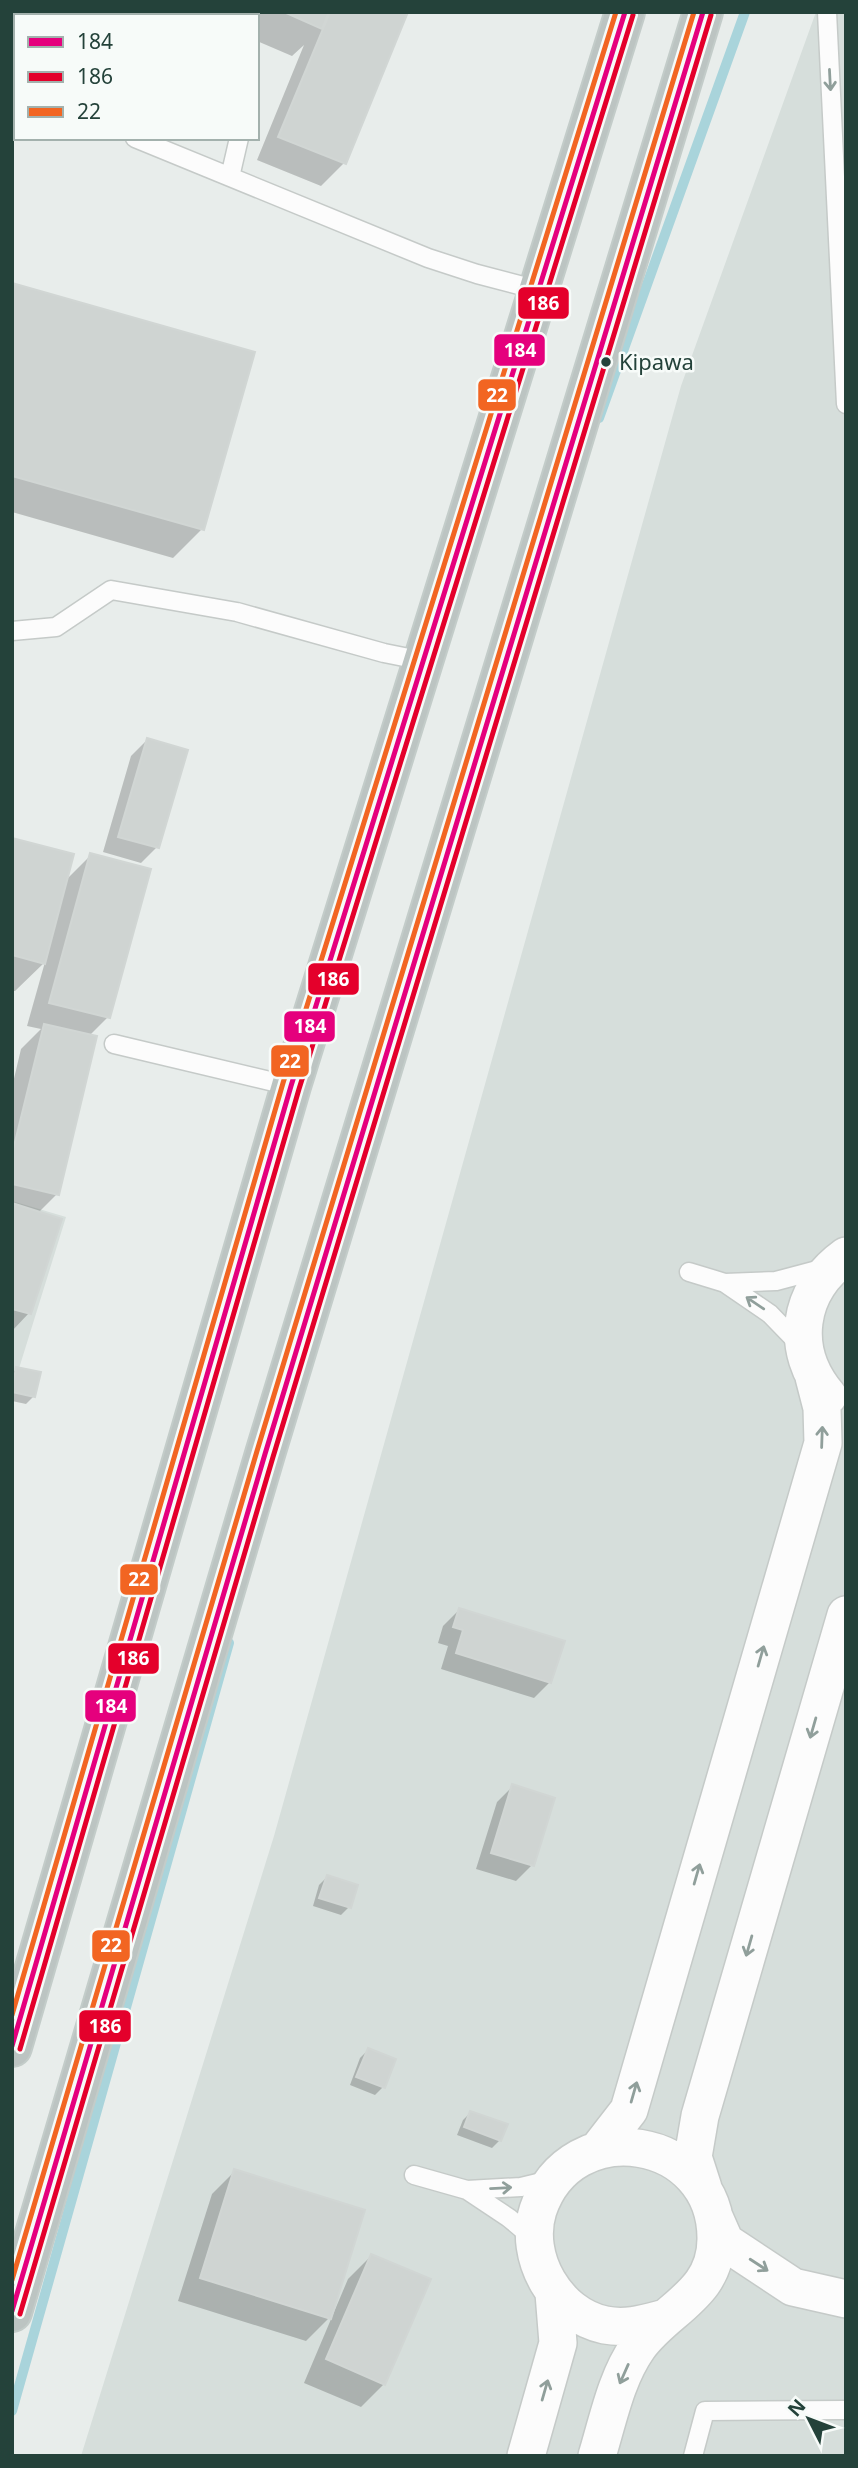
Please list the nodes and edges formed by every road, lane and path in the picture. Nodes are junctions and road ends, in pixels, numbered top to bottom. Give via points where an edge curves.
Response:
1 (625, 12) edge
2 (703, 12) edge
3 (827, 12) edge
4 (140, 140) edge
5 (239, 140) edge
6 (230, 177) junction
7 (538, 290) junction
8 (846, 404) edge
9 (12, 631) edge
10 (424, 662) junction
11 (114, 1044) dead end
12 (291, 1086) junction
13 (838, 1261) edge
14 (690, 1272) dead end
15 (725, 1283) junction
16 (809, 1363) junction
17 (846, 1409) edge
18 (846, 1615) edge
19 (12, 2048) edge
20 (598, 2150) junction
21 (414, 2175) dead end
22 (557, 2178) junction
23 (467, 2190) junction
24 (708, 2203) junction
25 (534, 2239) junction
26 (554, 2293) junction
27 (846, 2299) edge
28 (12, 2312) edge
29 (662, 2319) junction
30 (846, 2410) edge
31 (526, 2456) edge
32 (597, 2456) edge
33 (693, 2456) edge

1 - 7 highway
2 - 28 highway via 265,1454
3 -> 8 lane
4 - 6 lane
5 - 6 lane
6 - 7 lane via 428,258
7 - 10 highway
9 - 10 lane via 56,627 111,590 237,612
10 - 12 highway
11 - 12 lane
12 - 19 highway
13 - 15 lane via 776,1281
13 - 16 street via 816,1284 807,1305 803,1327
14 - 15 lane
16 -> 15 lane via 770,1314
16 - 17 street via 827,1395
20 -> 16 street via 629,2110 823,1443 822,1408
18 -> 24 street via 700,2116 693,2157
20 - 22 street via 572,2163
20 - 24 street via 628,2145 657,2151 683,2166
21 - 23 lane
23 -> 22 lane via 521,2187
22 - 25 street via 538,2210
23 - 25 lane
24 -> 27 street via 725,2242 793,2287
24 - 29 street via 716,2241 711,2265 683,2306
25 - 26 street via 540,2268
26 - 29 street via 577,2313 604,2324 633,2327
31 -> 26 street via 558,2343
29 -> 32 street via 622,2374
30 - 33 lane via 705,2411

